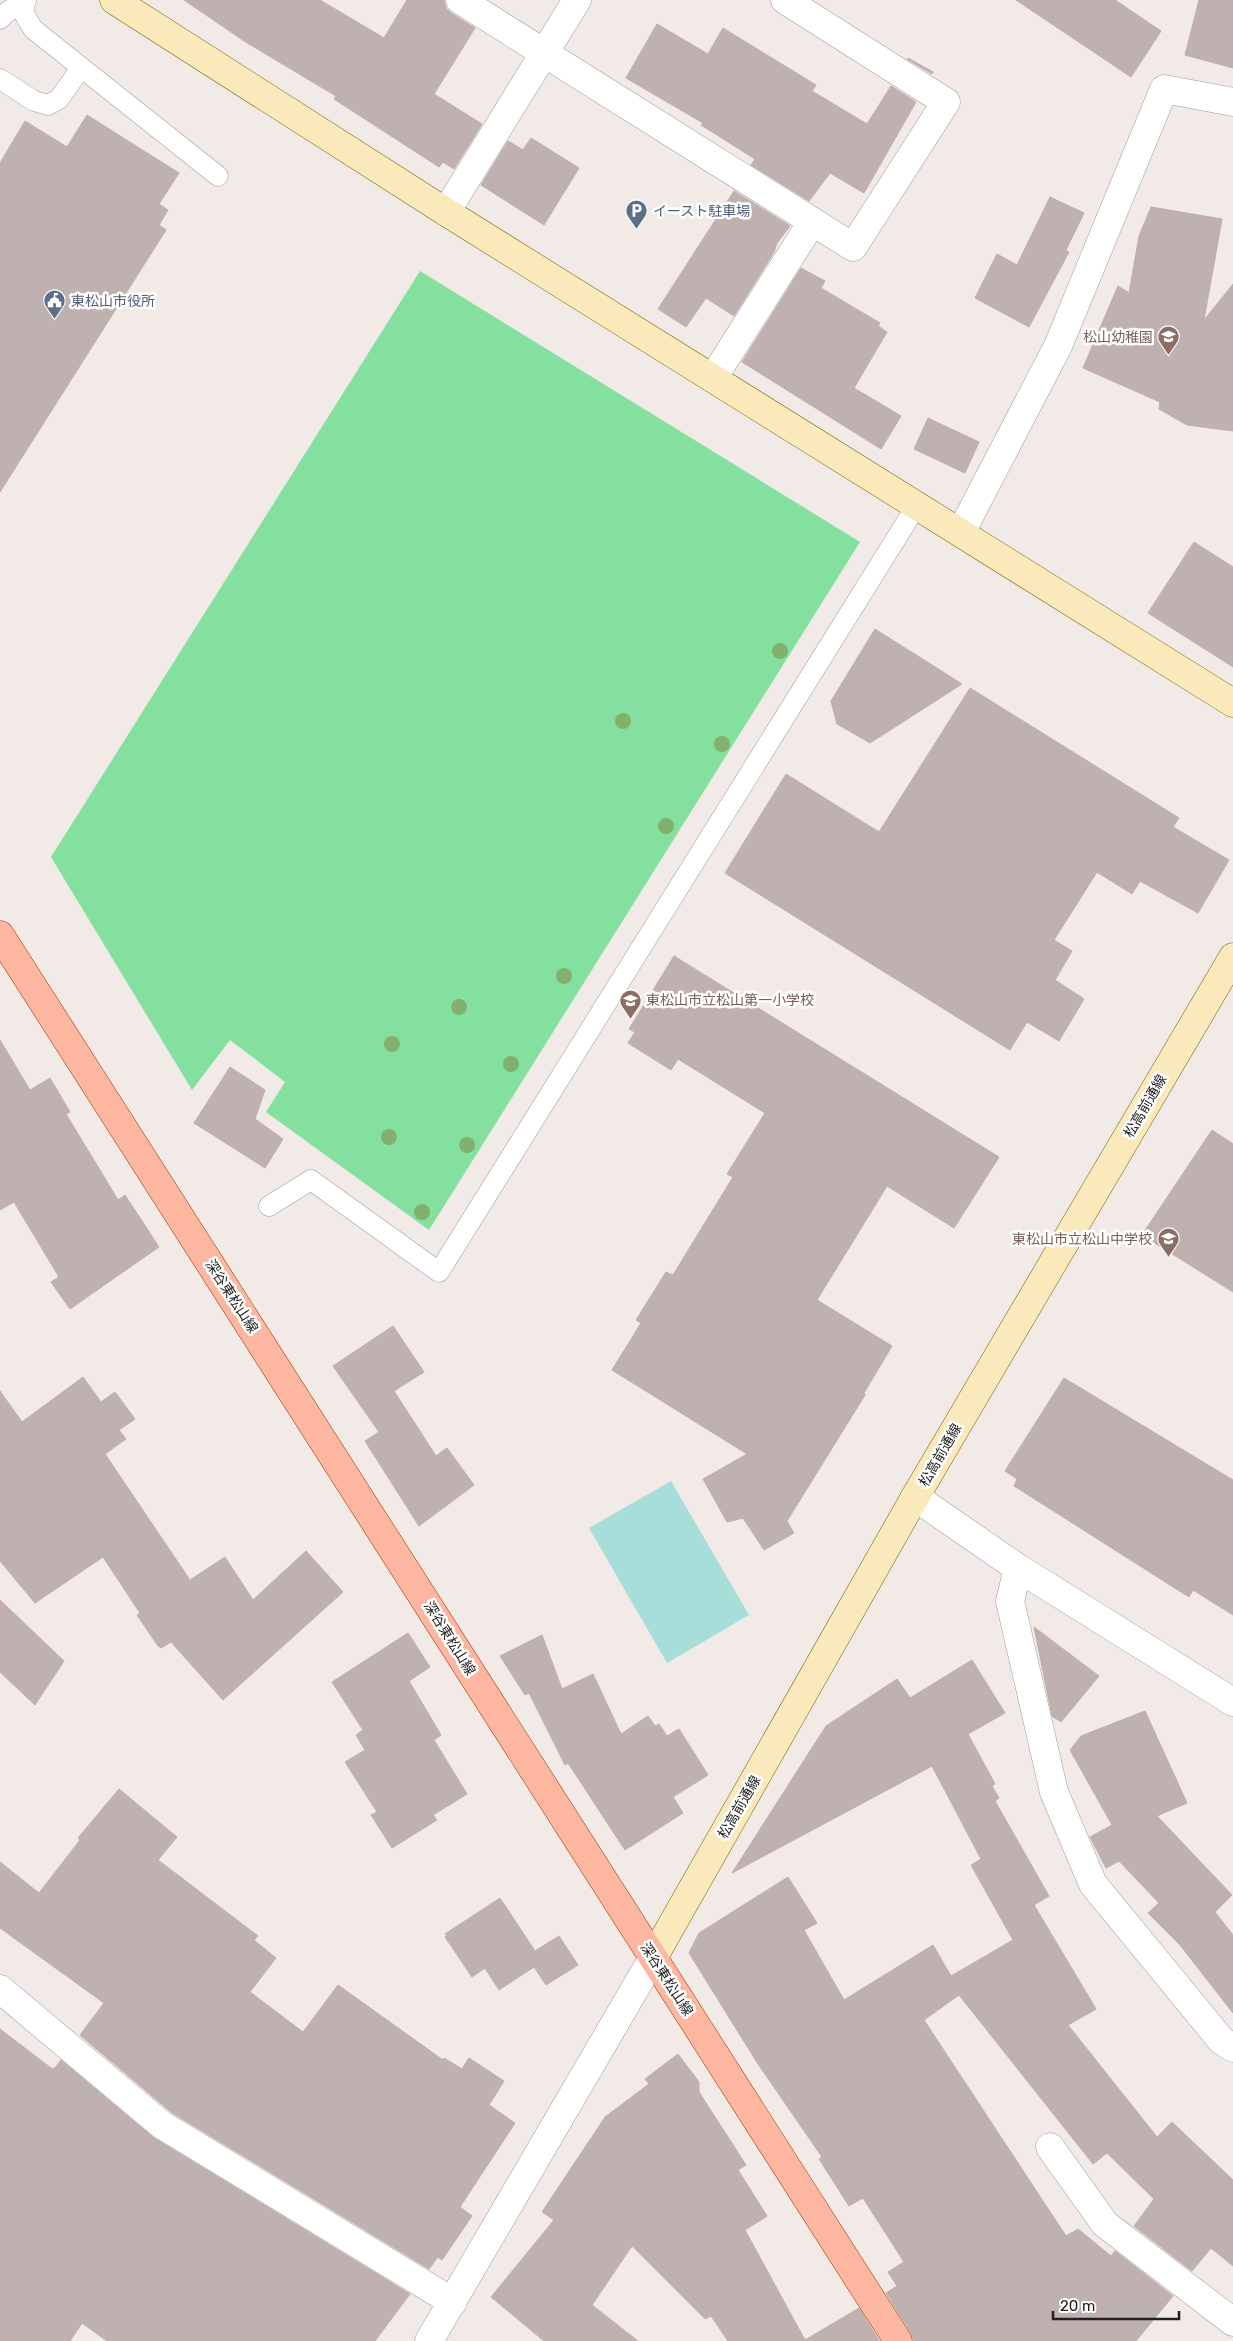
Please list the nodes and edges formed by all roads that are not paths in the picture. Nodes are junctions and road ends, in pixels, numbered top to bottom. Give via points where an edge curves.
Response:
1 (114, 0) edge
2 (460, 0) edge
3 (577, 0) edge
4 (785, 0) edge
5 (26, 1) edge
6 (817, 9) edge
7 (0, 19) edge
8 (546, 53) junction
9 (81, 68) junction
10 (0, 79) edge
11 (1233, 102) edge
12 (218, 176) dead end
13 (446, 212) junction
14 (812, 222) junction
15 (713, 378) junction
16 (917, 505) junction
17 (961, 532) junction
18 (1233, 703) edge
19 (0, 935) edge
20 (1233, 957) edge
21 (269, 1206) dead end
22 (915, 1498) junction
23 (1018, 1568) junction
24 (1233, 1702) edge
25 (653, 1958) junction
26 (0, 1988) edge
27 (1233, 2048) edge
28 (1050, 2147) dead end
29 (453, 2302) junction
30 (1233, 2323) edge
31 (429, 2341) edge
32 (898, 2341) edge
33 (1219, 2341) edge

1 - 13 street
2 - 8 street
3 - 8 street
4 - 6 street
5 - 7 lane
5 - 9 lane via 23,12 32,29
6 - 14 street via 946,102 853,247
8 - 13 street
8 - 14 street
9 - 10 lane via 59,99 48,105 34,101
9 - 12 lane
11 - 17 street via 1164,90 1058,346
13 - 15 street
14 - 15 street
15 - 16 street
16 - 17 street
16 - 21 lane via 439,1272 311,1180
17 - 18 street
19 - 25 main road, 深谷東松山線
20 - 22 street, 松高前通線
22 - 23 street
22 - 25 street, 松高前通線
23 - 24 street
23 - 27 street via 1010,1601 1052,1783 1093,1884 1221,2040
25 - 29 street
25 - 32 main road, 深谷東松山線
26 - 29 street via 162,2125
28 - 30 street via 1105,2224
29 - 31 street
30 - 33 street

